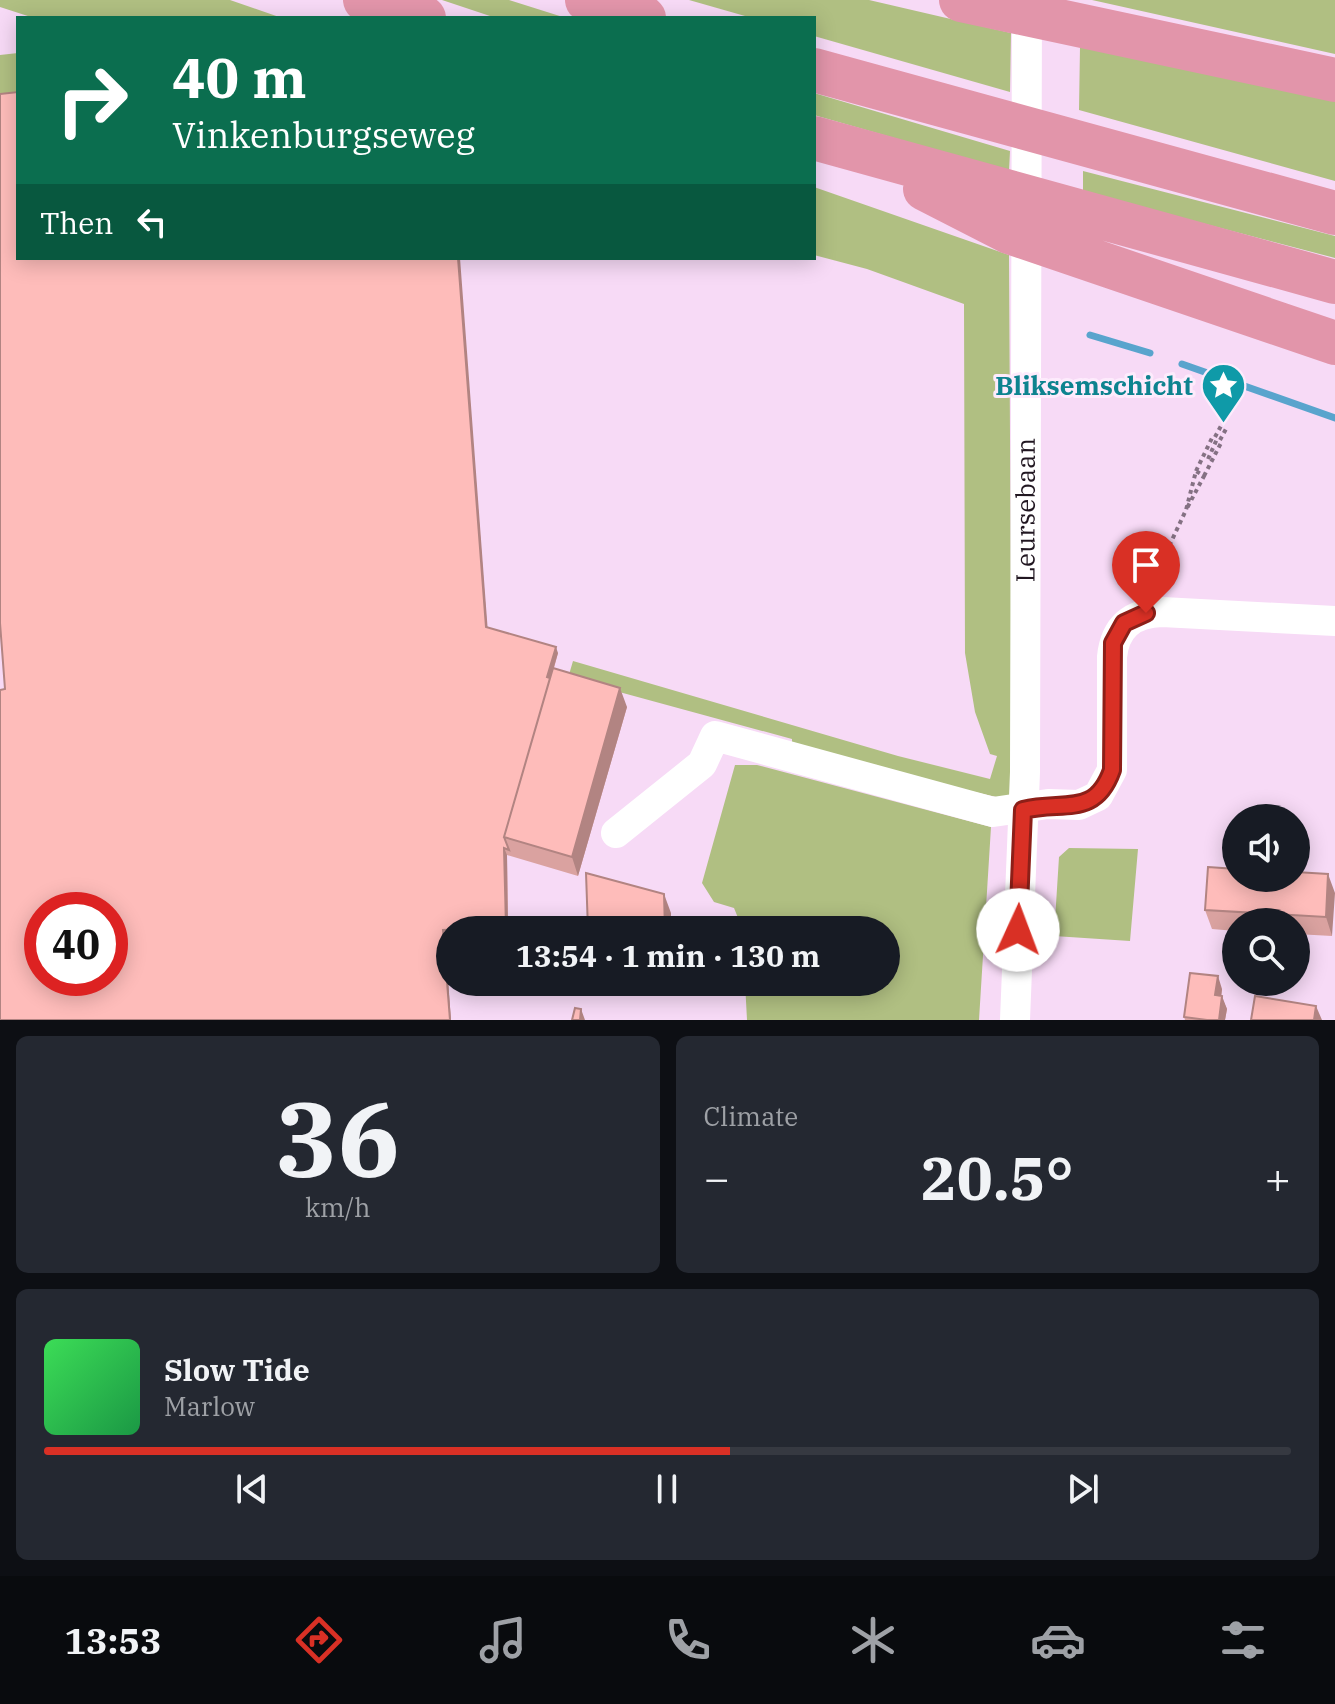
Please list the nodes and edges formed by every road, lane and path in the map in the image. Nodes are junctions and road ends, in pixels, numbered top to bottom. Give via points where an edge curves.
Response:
1 (365, 0) edge
2 (587, 0) edge
3 (961, 0) edge
4 (1019, 5) edge
5 (417, 16) edge
6 (638, 16) edge
7 (816, 71) edge
8 (1335, 80) edge
9 (828, 142) edge
10 (1009, 213) junction
11 (1335, 213) edge
12 (1335, 282) edge
13 (1335, 343) edge
14 (1224, 425) dead end
15 (1217, 439) junction
16 (1196, 471) junction
17 (1204, 476) junction
18 (1186, 510) junction
19 (1136, 616) junction
20 (1335, 621) edge
21 (1023, 810) junction
22 (616, 833) dead end
23 (1015, 1020) edge

1 - 5 highway
2 - 6 highway
3 - 4 highway
4 - 8 highway via 1084,26
4 - 21 street, Leursebaan
7 - 11 highway
9 - 10 highway
10 - 12 highway via 1083,214
10 - 13 highway via 1085,260
14 - 15 path via 1208,459
15 - 16 path
15 - 17 path
16 - 17 path
16 - 18 path
17 - 18 path
18 - 19 path
19 - 20 street via 1162,612
19 - 21 street via 1124,623 1113,643 1112,770 1106,788 1091,802
21 - 22 street via 993,812 715,736 702,764
21 - 23 street, Leursebaan

